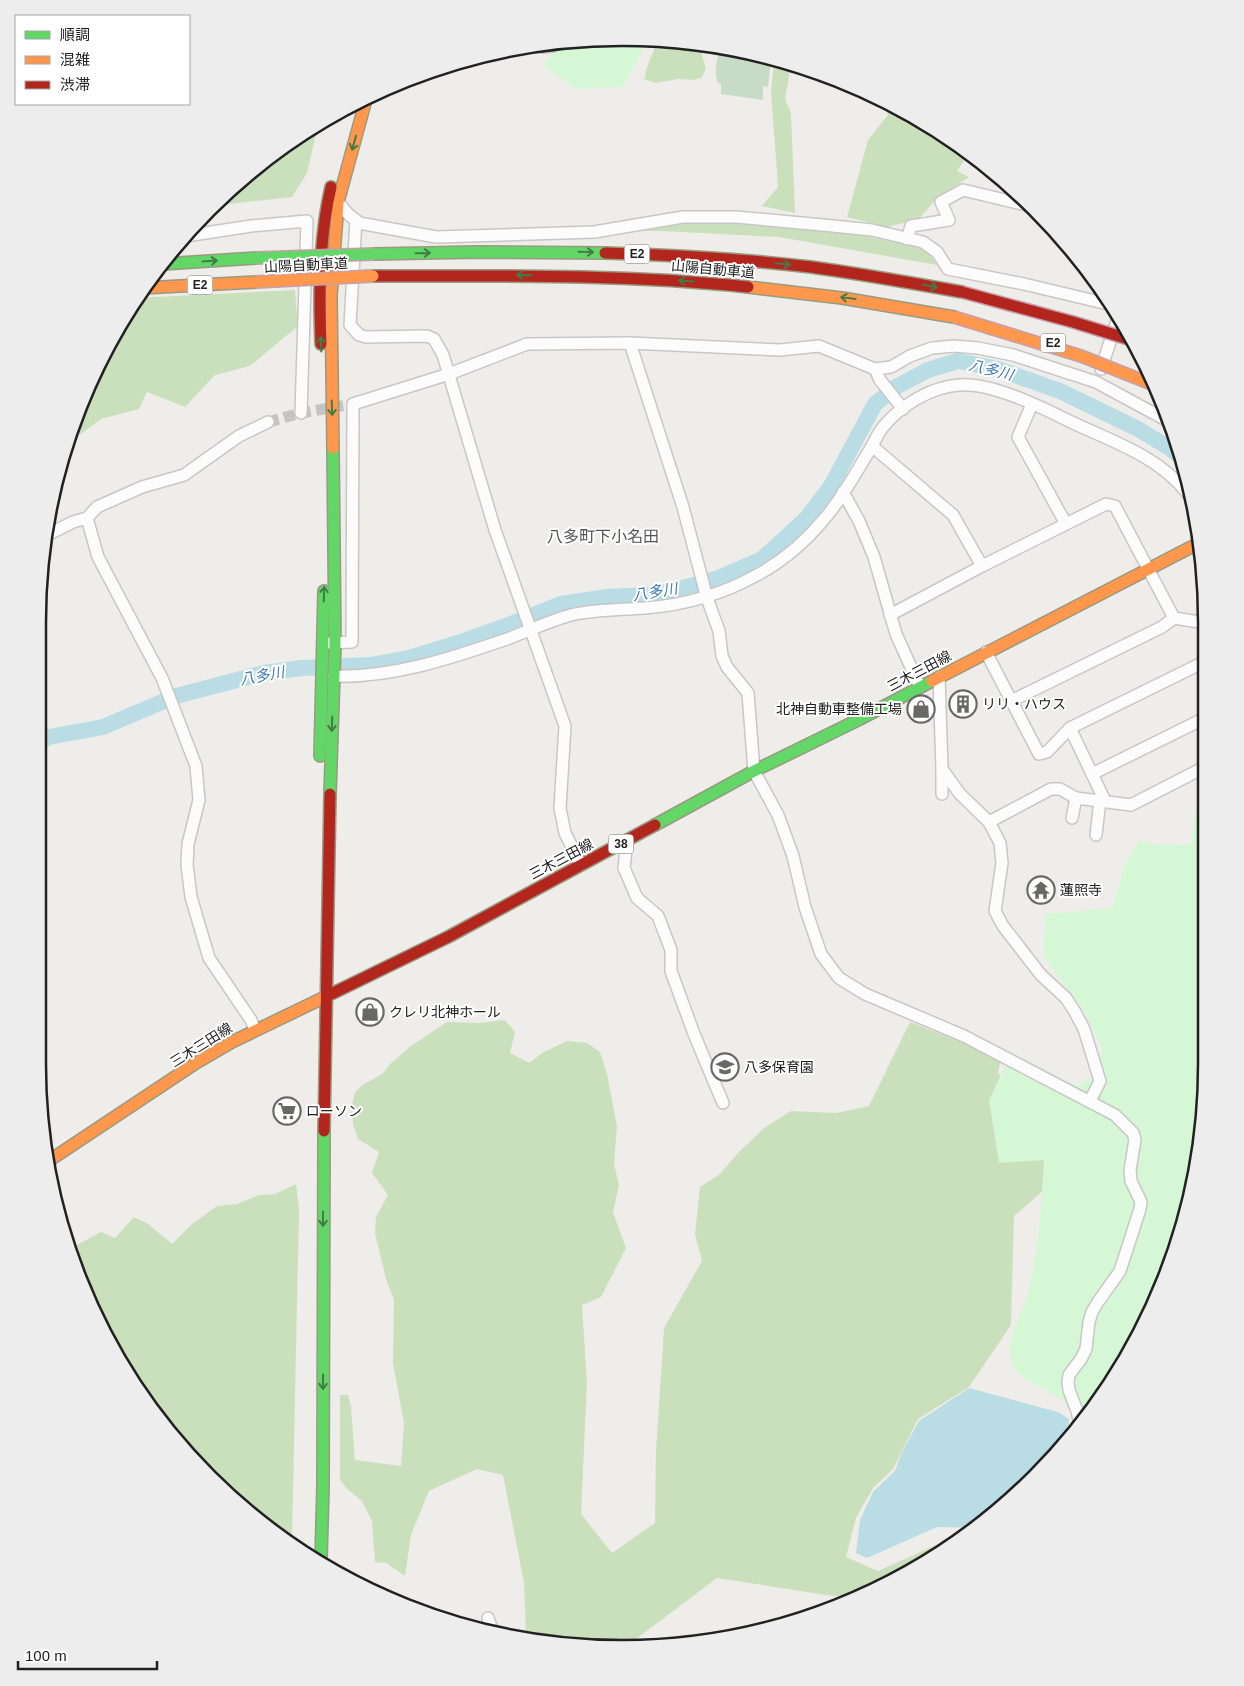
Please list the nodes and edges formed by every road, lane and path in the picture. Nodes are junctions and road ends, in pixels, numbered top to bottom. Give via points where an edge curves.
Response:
1 (364, 108) edge
2 (351, 114) edge
3 (338, 202) junction
4 (1016, 203) edge
5 (356, 220) junction
6 (196, 234) edge
7 (907, 239) junction
8 (172, 263) edge
9 (154, 287) edge
10 (962, 292) junction
11 (1101, 302) edge
12 (954, 317) junction
13 (1116, 325) edge
14 (1117, 328) edge
15 (1123, 337) edge
16 (630, 343) junction
17 (875, 369) junction
18 (1141, 373) edge
19 (448, 374) junction
20 (1144, 381) edge
21 (1096, 382) junction
22 (1032, 404) junction
23 (903, 409) junction
24 (301, 414) dead end
25 (1159, 416) edge
26 (268, 422) tunnel mouth
27 (872, 446) junction
28 (1181, 486) edge
29 (843, 492) junction
30 (87, 518) junction
31 (1066, 524) junction
32 (53, 532) edge
33 (1193, 546) edge
34 (982, 566) junction
35 (1149, 569) junction
36 (707, 598) junction
37 (890, 615) junction
38 (1174, 618) junction
39 (1198, 622) edge
40 (531, 630) junction
41 (322, 643) junction
42 (335, 644) junction
43 (986, 652) junction
44 (1198, 665) edge
45 (334, 676) junction
46 (939, 677) junction
47 (920, 687) junction
48 (1011, 701) junction
49 (1198, 721) edge
50 (1070, 728) junction
51 (942, 769) junction
52 (754, 771) junction
53 (1198, 771) edge
54 (1092, 774) junction
55 (942, 794) dead end
56 (1076, 798) junction
57 (1103, 801) junction
58 (1072, 818) dead end
59 (989, 822) junction
60 (1096, 835) dead end
61 (627, 840) junction
62 (581, 865) junction
63 (323, 997) junction
64 (255, 1030) junction
65 (1090, 1100) junction
66 (723, 1103) dead end
67 (53, 1154) edge
68 (1079, 1414) edge
69 (312, 1549) edge
70 (321, 1555) edge
71 (488, 1618) dead end
72 (490, 1624) edge

1 -> 3 main road
41 -> 2 main road via 325,563 319,296 327,199
3 - 5 street
3 -> 42 main road via 331,296
4 - 7 street via 963,190 941,202 949,220 911,226
5 - 7 street via 436,237 594,232 683,217 736,217 872,230
5 - 19 street via 350,325 359,335 366,337 427,336 434,339
6 - 24 street via 307,221
7 - 11 street via 923,242 937,252 948,270
8 -> 10 main road, 山陽自動車道 / E2, bridge via 374,254 654,254 790,265
12 -> 9 main road, 山陽自動車道 / E2, bridge via 786,290 653,279 523,275 373,276
10 - 14 main road, E2, bridge via 1057,311
10 - 15 main road, 山陽自動車道 / E2, bridge
12 - 18 main road, 山陽自動車道 / E2, bridge via 1066,347
12 - 20 main road, bridge via 1073,354
13 - 21 street
16 - 17 street via 780,350 819,346
16 - 19 street via 528,344
16 - 36 street via 683,507
17 - 21 street via 891,367 932,348 954,346 1013,355
17 - 23 street
19 - 40 street via 495,530
19 - 42 street via 353,404 352,642
21 - 25 street
22 - 23 street via 1002,392 960,385 936,390 915,399
22 - 28 street via 1147,458 1169,472
22 - 31 street via 1018,438
23 - 27 street via 883,427
26 - 30 street via 239,436 184,475 142,487 97,507
27 - 29 street
27 - 34 street via 953,515
29 - 36 street via 807,538 780,560 760,574
29 - 37 street via 874,557
30 - 32 street
30 - 64 street via 98,557 162,678 196,766 199,800 188,844 187,865 193,905 209,958
31 - 34 street
31 - 35 street via 1106,504 1115,506
33 - 35 main road, 三木三田線 / 38
34 - 37 street
35 - 38 street
35 - 43 main road, 三木三田線 / 38
36 - 40 street via 646,608 594,610
36 - 52 street via 719,631 722,656 748,693
37 - 47 street
38 - 39 street
38 - 48 street via 1162,627
40 - 45 street via 426,665 367,676
40 - 62 street via 565,726 560,808 565,832
41 - 42 street
41 - 63 main road
42 - 45 main road
43 - 46 main road, 三木三田線 / 38
43 - 48 street
44 - 50 street
45 -> 63 main road
46 - 47 main road, 三木三田線 / 38
46 - 51 street
47 - 52 main road, 三木三田線 / 38
48 - 50 street via 1039,754 1047,752
49 - 54 street
50 - 54 street
51 - 55 street
51 - 59 street via 960,794
52 - 61 main road, 三木三田線 / 38
52 - 65 street via 778,815 793,856 820,954 839,978 864,994 964,1036
53 - 57 street via 1131,805
54 - 57 street
56 - 57 street
56 - 58 street
56 - 59 street via 1060,789 1051,789
57 - 60 street
59 - 65 street via 1000,843 1002,863 995,911 1002,926 1041,975 1066,998 1084,1029 1100,1081
61 - 62 main road, 三木三田線 / 38
61 - 66 street via 624,868 637,898 658,916 671,950 671,971
62 - 63 main road, 三木三田線 / 38 via 448,937
63 - 64 main road, 三木三田線 / 38
63 - 69 main road via 313,1216
63 -> 70 main road
64 - 67 main road, 三木三田線 / 38 via 196,1063
65 - 68 street via 1115,1115 1133,1133 1131,1181 1141,1202 1120,1271 1095,1307 1089,1322 1086,1349 1069,1375 1069,1390
71 - 72 street

